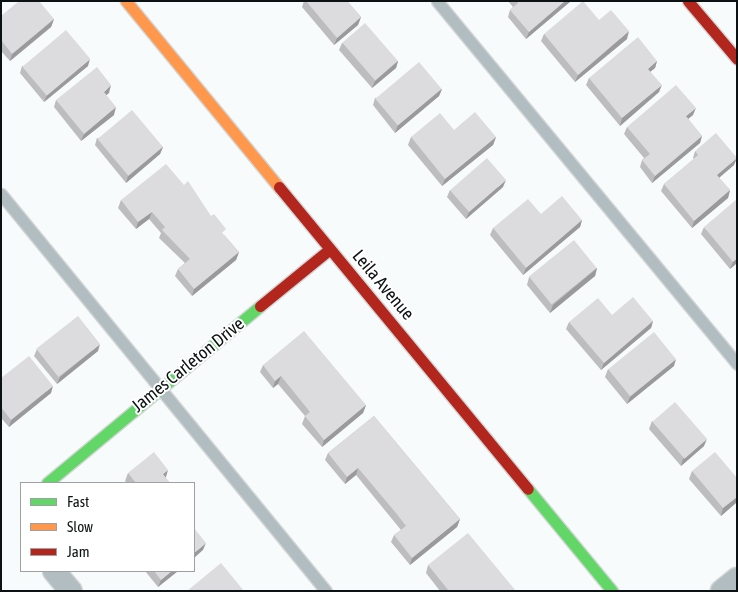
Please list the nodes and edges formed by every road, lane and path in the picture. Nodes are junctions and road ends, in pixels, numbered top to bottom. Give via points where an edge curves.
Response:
1 (126, 1) edge
2 (437, 1) edge
3 (688, 1) edge
4 (737, 59) edge
5 (1, 194) edge
6 (330, 249) junction
7 (737, 364) edge
8 (161, 388) junction
9 (48, 482) edge
10 (55, 572) edge
11 (737, 579) edge
12 (71, 591) edge
13 (326, 591) edge
14 (612, 591) edge
15 (722, 591) edge

1 - 6 street, Leila Avenue
2 - 7 lane
3 - 4 street
5 - 8 lane
6 - 8 street, James Carleton Drive
6 - 14 street, Leila Avenue
8 - 9 street, James Carleton Drive
8 - 13 lane
10 - 12 street
11 - 15 street

